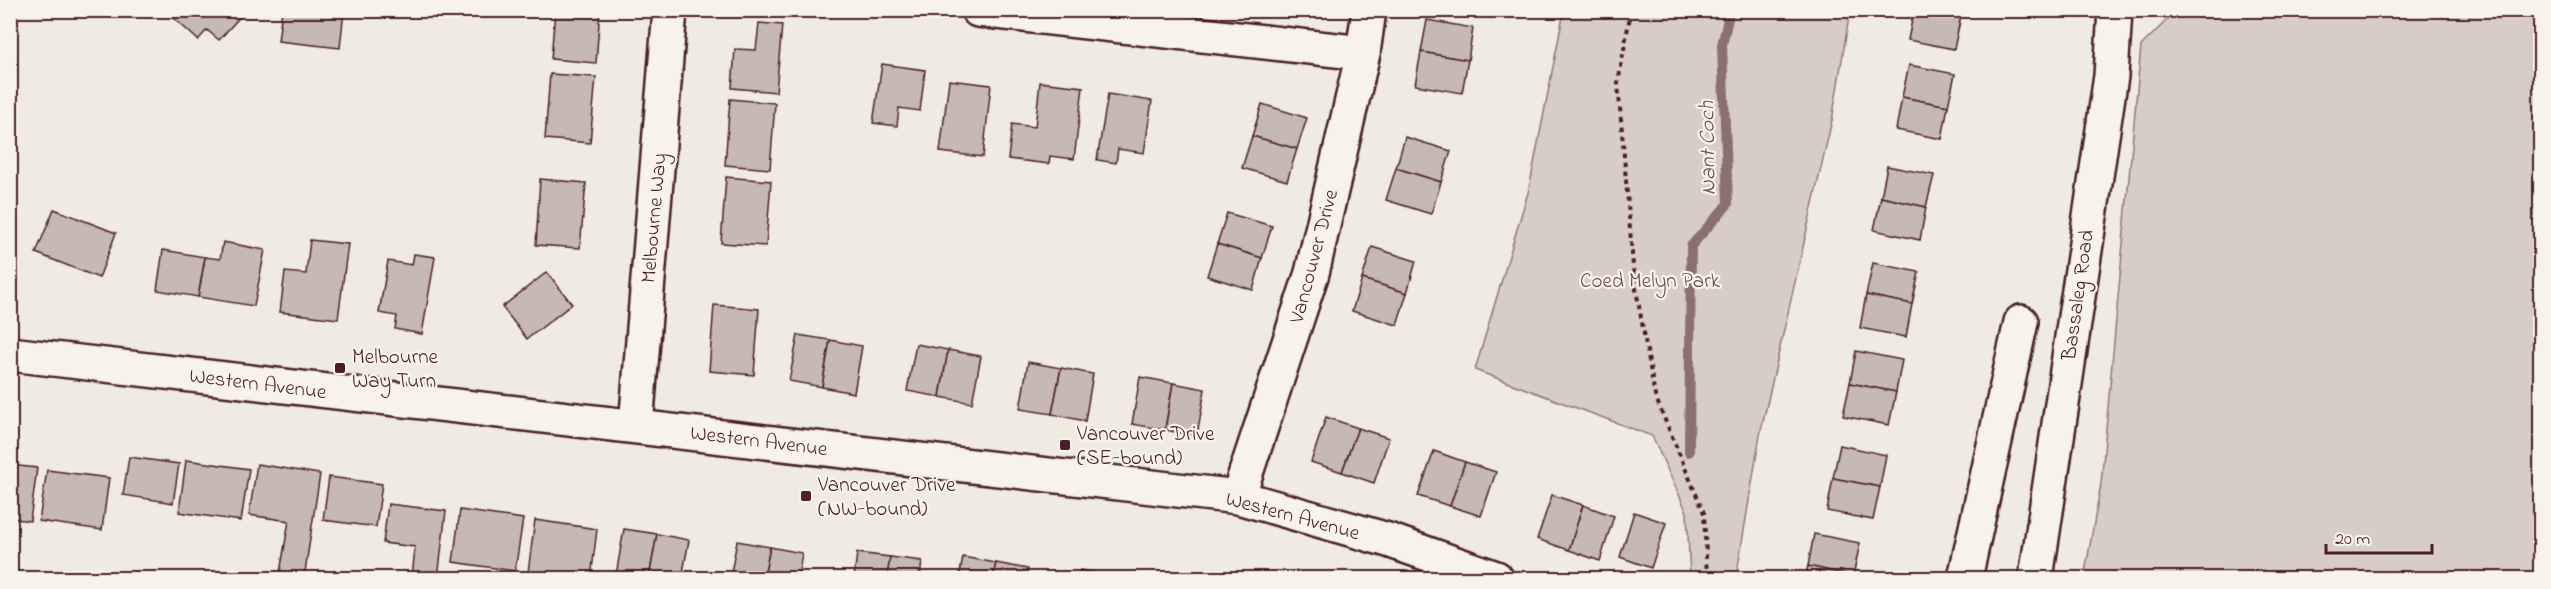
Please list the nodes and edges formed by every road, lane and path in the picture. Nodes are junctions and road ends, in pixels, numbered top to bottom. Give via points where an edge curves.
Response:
1 (669, 10) edge
2 (978, 10) edge
3 (1369, 10) edge
4 (1631, 10) edge
5 (2115, 10) edge
6 (1363, 53) junction
7 (2021, 322) dead end
8 (10, 354) edge
9 (636, 426) junction
10 (1238, 497) junction
11 (1496, 579) edge
12 (1707, 579) edge
13 (1965, 579) edge
14 (2036, 579) edge

1 - 9 street, Melbourne Way
2 - 6 street
3 - 6 street, Vancouver Drive
4 - 12 path via 1618,83 1634,278 1655,396 1704,513
5 - 14 street, Bassaleg Road via 2111,76
6 - 10 street, Vancouver Drive via 1312,273
7 - 13 street
8 - 9 street, Western Avenue
9 - 10 street, Western Avenue
10 - 11 street, Western Avenue via 1388,540

